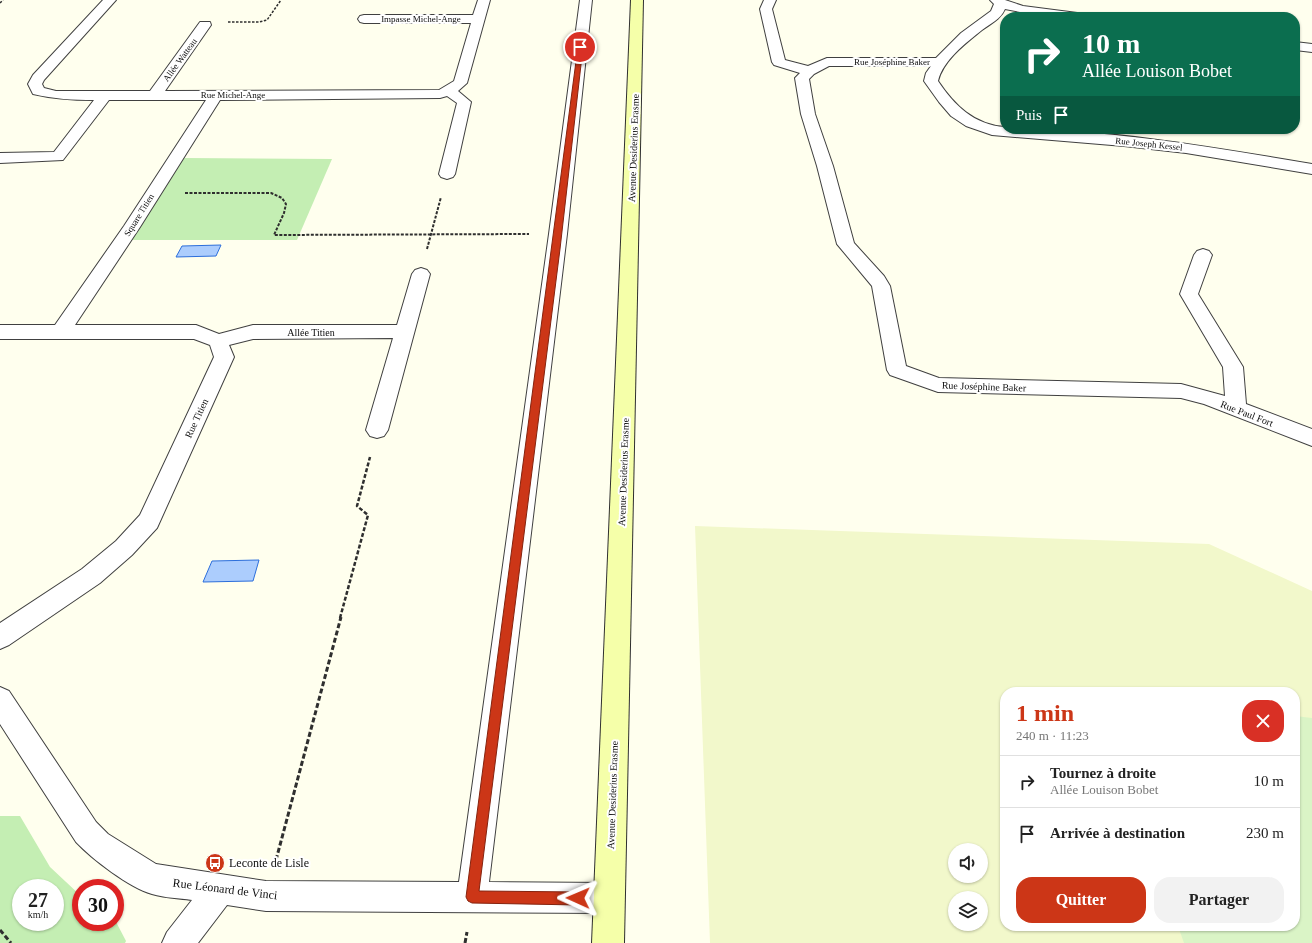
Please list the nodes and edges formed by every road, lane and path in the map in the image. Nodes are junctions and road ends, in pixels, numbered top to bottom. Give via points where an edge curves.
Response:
1 (3, 0) edge
2 (110, 0) edge
3 (281, 0) edge
4 (484, 0) edge
5 (586, 0) edge
6 (637, 0) edge
7 (770, 0) edge
8 (998, 2) edge
9 (0, 3) edge
10 (1045, 12) edge
11 (364, 19) dead end
12 (479, 19) junction
13 (205, 25) joint
14 (1300, 47) edge
15 (1312, 48) edge
16 (940, 62) junction
17 (809, 71) junction
18 (449, 91) junction
19 (155, 95) junction
20 (216, 95) junction
21 (105, 96) junction
22 (1000, 132) edge
23 (1032, 134) edge
24 (0, 158) edge
25 (1312, 169) edge
26 (447, 174) joint
27 (152, 193) junction
28 (431, 234) junction
29 (558, 234) junction
30 (1203, 255) dead end
31 (421, 274) joint
32 (405, 331) junction
33 (0, 332) edge
34 (60, 333) junction
35 (218, 341) junction
36 (1181, 392) joint
37 (1236, 408) junction
38 (377, 430) joint
39 (1312, 438) edge
40 (0, 637) edge
41 (0, 700) edge
42 (220, 889) junction
43 (266, 896) junction
44 (472, 897) junction
45 (609, 898) junction
46 (0, 930) edge
47 (11, 943) edge
48 (178, 943) edge
49 (608, 943) edge

1 - 9 path
2 - 21 street, Rue Michel-Ange via 35,84 38,91 43,93
3 - 13 path via 267,20 211,22
4 - 12 street
5 - 29 street
6 - 45 main road, Avenue Desiderius Erasme
7 - 17 street via 766,9 778,62
8 - 10 street
8 - 16 street, Rue Joséphine Baker via 997,13 966,36
11 - 12 street, Impasse Michel-Ange
12 - 18 street via 460,83
13 - 19 street, Allée Watteau
14 - 15 street
16 - 17 street, Rue Joséphine Baker via 827,62
16 - 22 street, Rue Joseph Kessel via 931,81 952,110 971,124
17 - 36 street, Rue Joséphine Baker via 802,78 808,114 843,235 846,244 881,286 898,370 938,385
18 - 20 street, Rue Michel-Ange via 429,95
18 - 26 street via 464,102
19 - 20 street, Rue Michel-Ange
19 - 21 street, Rue Michel-Ange
20 - 27 street, Square Titien
21 - 24 street via 58,157
23 - 25 street, Rue Joseph Kessel via 1186,148
26 - 28 path
27 - 28 path via 271,193 282,198 286,204 274,235
27 - 34 street, Square Titien
28 - 29 path
28 - 31 path
29 - 44 street
30 - 37 street via 1189,294 1233,367
31 - 32 street
32 - 35 street, Allée Titien via 253,332
32 - 38 street
33 - 34 street
34 - 35 street via 196,332
35 - 40 street, Rue Titien via 224,358 149,521 124,548 91,576
36 - 37 street, Rue Paul Fort
37 - 39 street, Rue Paul Fort
38 - 43 path via 358,506 368,515
41 - 42 street, Rue Léonard de Vinci via 86,832 98,844 152,879
42 - 43 street, Rue Léonard de Vinci
42 - 48 street
43 - 44 street, Rue Léonard de Vinci
44 - 45 street, Rue Léonard de Vinci
45 - 49 main road, Avenue Desiderius Erasme
46 - 47 path

